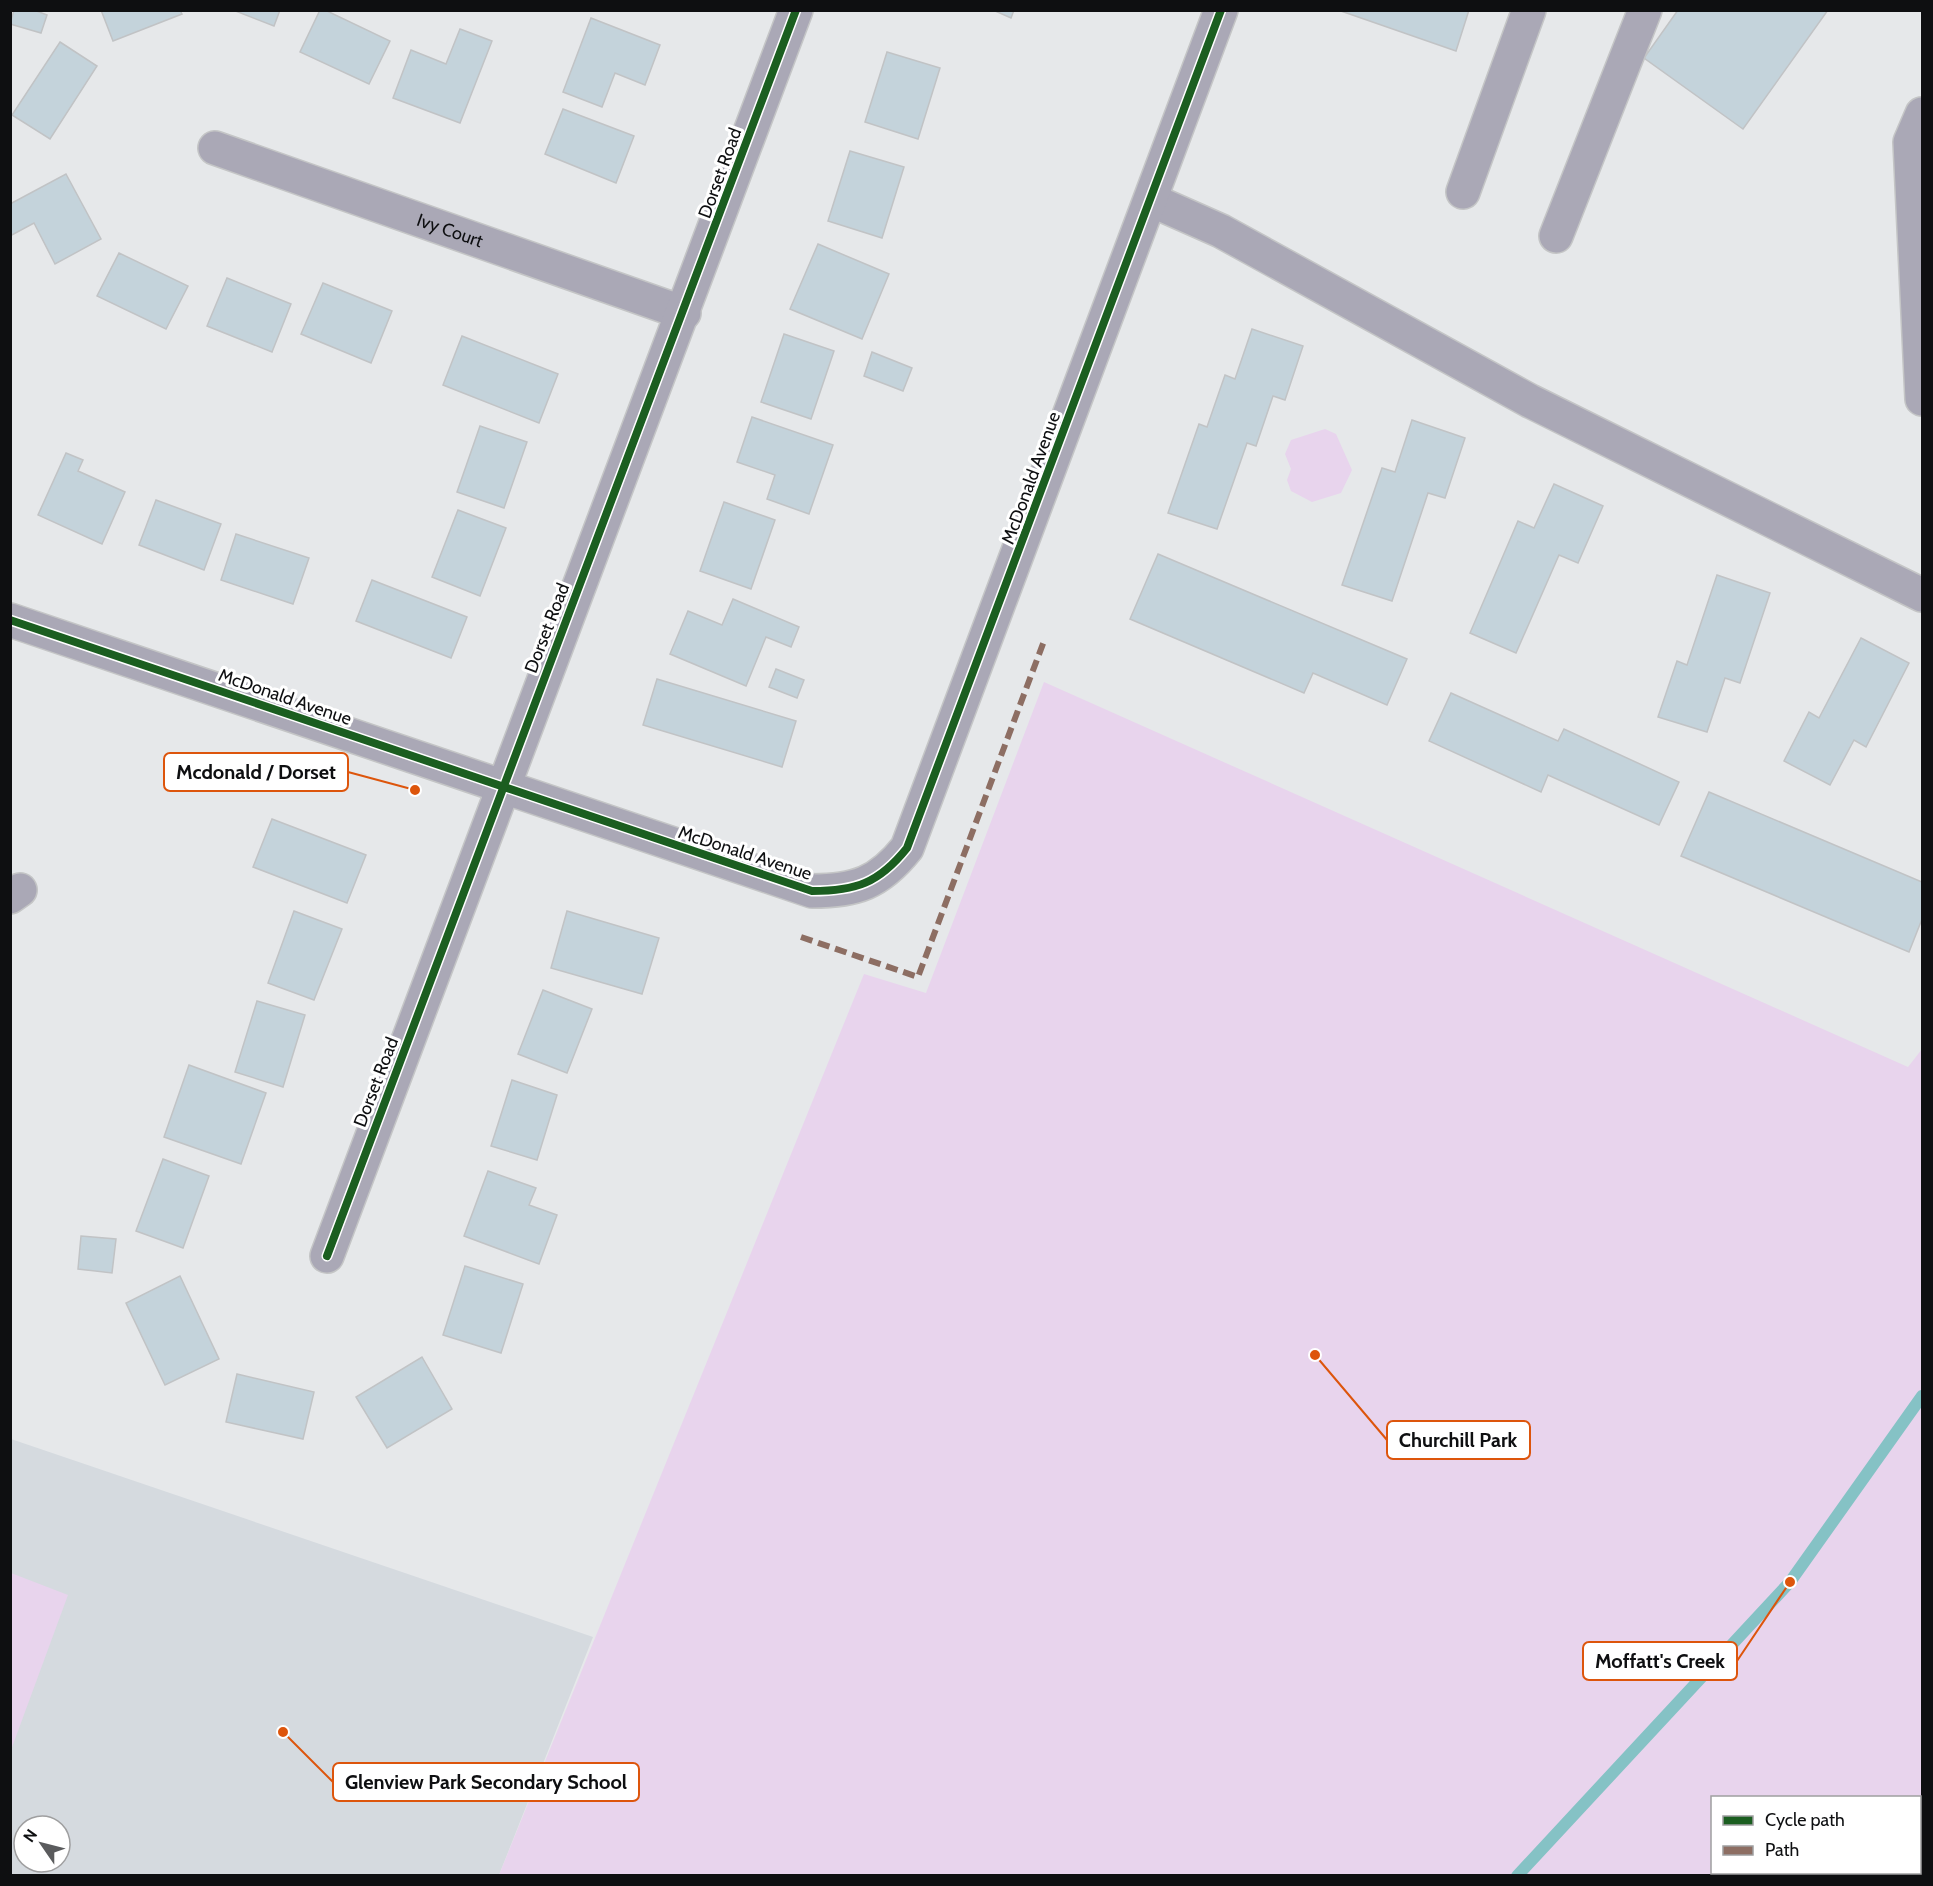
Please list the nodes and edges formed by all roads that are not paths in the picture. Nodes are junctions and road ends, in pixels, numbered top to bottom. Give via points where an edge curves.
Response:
1 (796, 10) edge
2 (1221, 10) edge
3 (1528, 10) edge
4 (1645, 10) edge
5 (1923, 114) edge
6 (215, 148) dead end
7 (1463, 192) dead end
8 (1151, 200) junction
9 (1556, 236) dead end
10 (684, 313) junction
11 (1923, 399) edge
12 (1923, 595) edge
13 (10, 620) edge
14 (502, 787) junction
15 (327, 1256) dead end

1 - 10 street, Dorset Road
2 - 8 street, McDonald Avenue
3 - 7 street
4 - 9 street
5 - 11 street via 1910,142
6 - 10 street, Ivy Court
8 - 12 street via 1221,231 1530,401
8 - 14 street, McDonald Avenue via 907,848 894,864 863,885 812,891
10 - 14 street, Dorset Road
13 - 14 street, McDonald Avenue
14 - 15 street, Dorset Road

